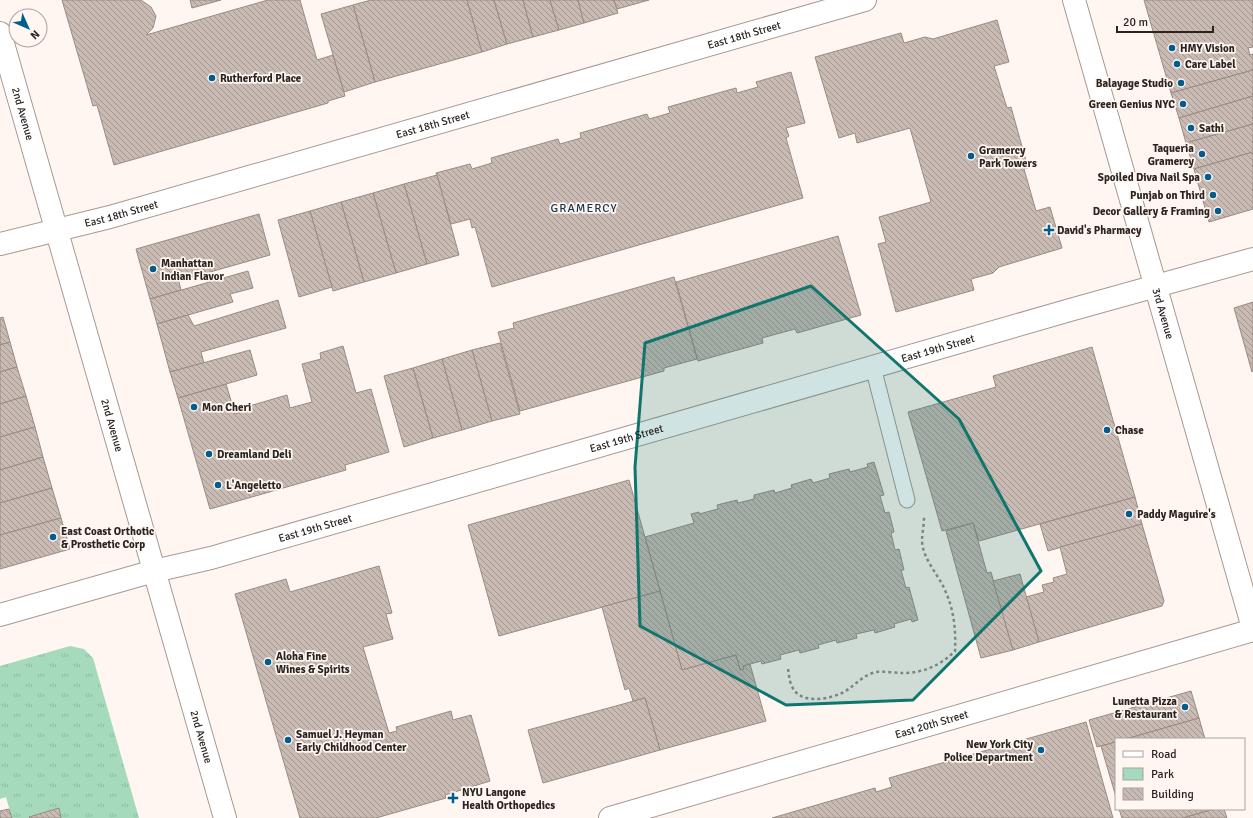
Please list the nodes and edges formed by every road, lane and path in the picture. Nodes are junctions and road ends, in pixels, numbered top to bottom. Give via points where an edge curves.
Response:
1 (865, 0) edge
2 (1074, 0) edge
3 (0, 33) edge
4 (56, 230) junction
5 (0, 244) edge
6 (1253, 259) edge
7 (1156, 286) junction
8 (873, 367) junction
9 (906, 500) joint
10 (154, 571) junction
11 (0, 616) edge
12 (1253, 629) edge
13 (788, 669) dead end
14 (225, 818) edge
15 (610, 818) edge

1 - 4 street, East 18th Street via 124,213
2 - 7 street, 3rd Avenue
3 - 4 street, 2nd Avenue
4 - 5 street, East 18th Street
4 - 10 street, 2nd Avenue
6 - 7 street, East 19th Street
7 - 8 street, East 19th Street
7 - 12 street, 3rd Avenue
8 - 9 lane
8 - 10 street, East 19th Street via 211,558
9 - 13 path via 925,510 922,542 928,561 953,610 955,651 944,662 931,668 905,673 876,672 863,677 842,693 815,700 800,696 791,685
10 - 11 street, East 19th Street
10 - 14 street, 2nd Avenue
12 - 15 street, East 20th Street

